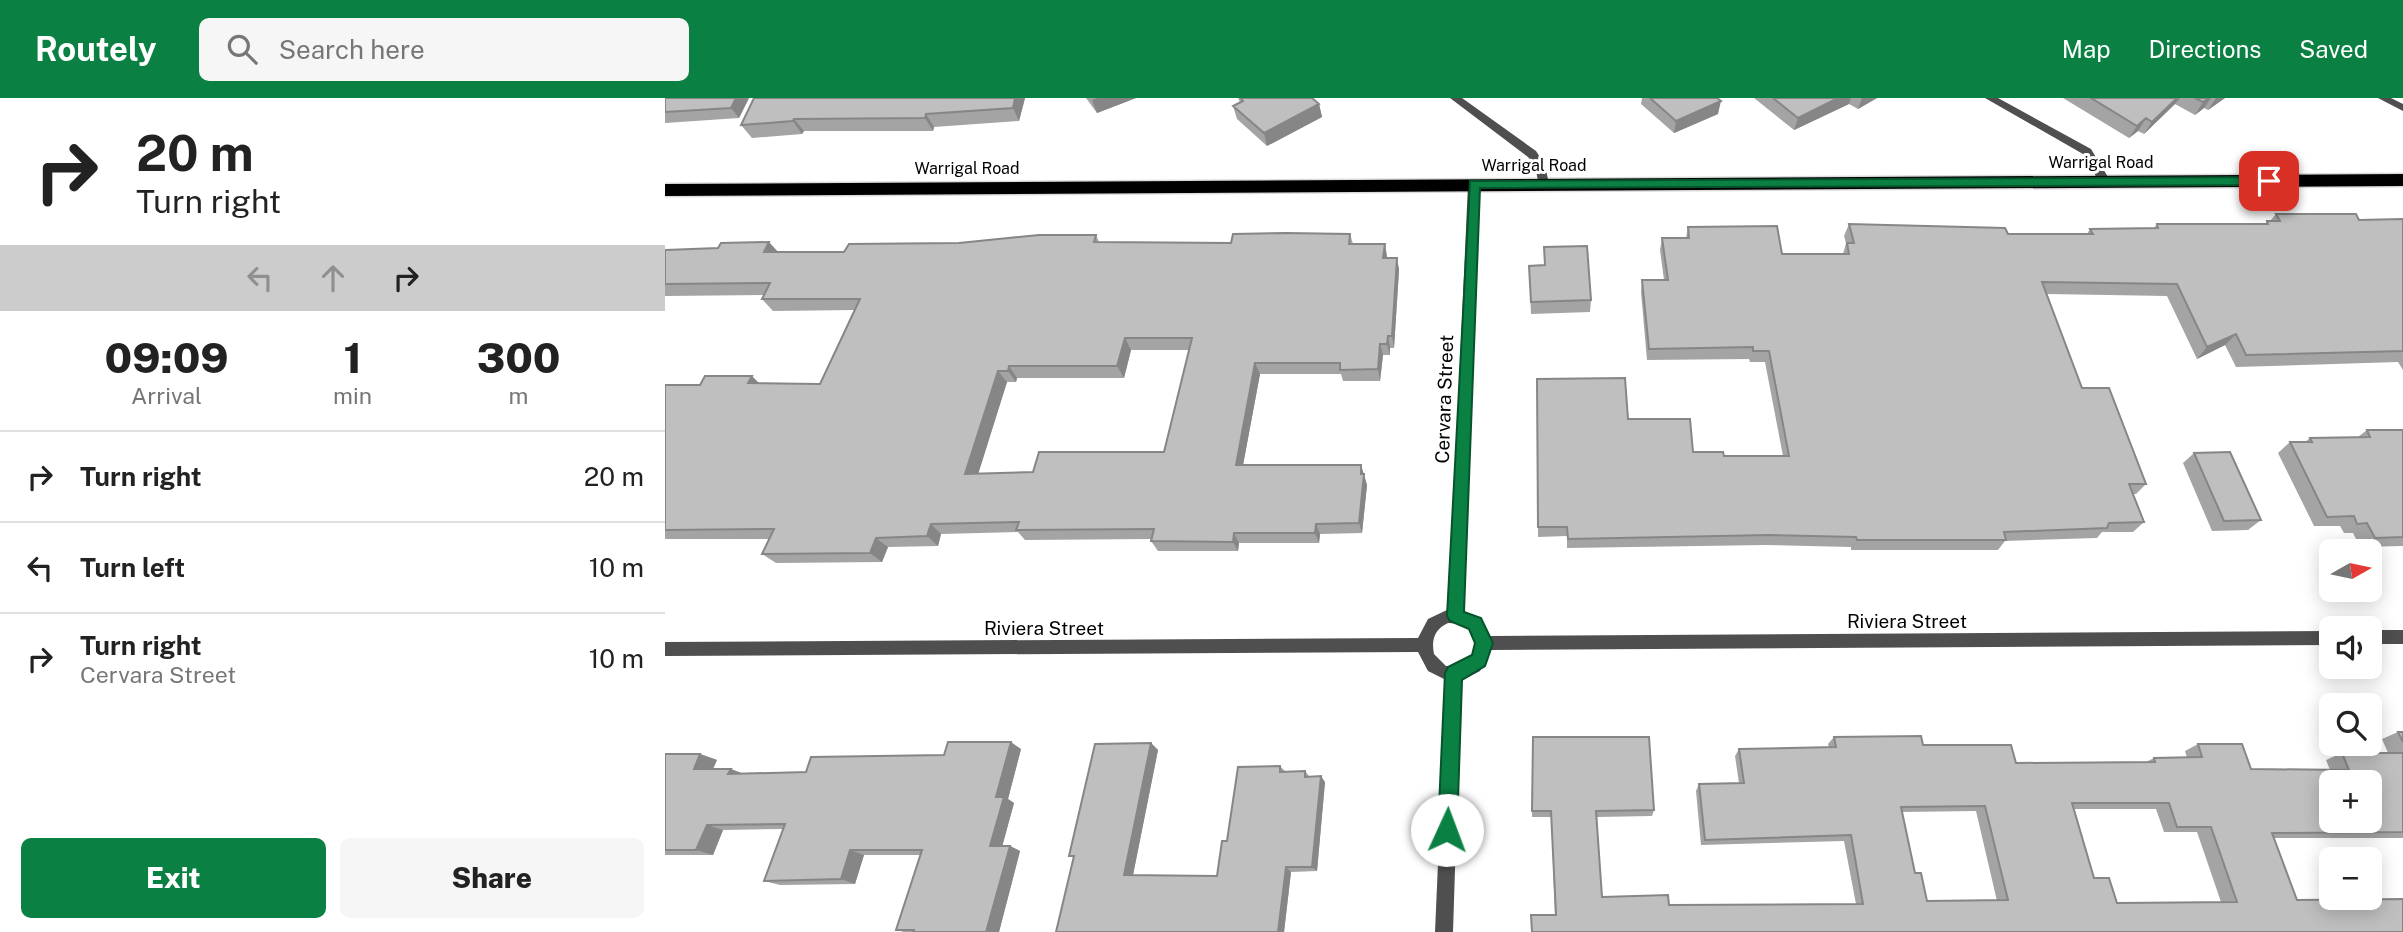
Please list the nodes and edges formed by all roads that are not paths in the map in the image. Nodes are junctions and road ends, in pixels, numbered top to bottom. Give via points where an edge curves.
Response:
1 (1455, 98) edge
2 (1990, 98) edge
3 (2383, 98) edge
4 (2403, 108) edge
5 (2403, 180) edge
6 (2105, 182) junction
7 (1474, 184) junction
8 (1543, 184) junction
9 (665, 190) edge
10 (1456, 616) junction
11 (2403, 637) edge
12 (2319, 638) edge
13 (2382, 638) edge
14 (1484, 643) junction
15 (1423, 645) junction
16 (665, 649) edge
17 (1454, 673) junction
18 (1444, 932) edge

1 - 8 street via 1531,153 1540,165
2 - 6 street via 2086,152
3 - 4 street
5 - 6 highway, Warrigal Road
6 - 8 highway, Warrigal Road
7 - 8 highway, Warrigal Road
7 - 9 highway, Warrigal Road
7 - 10 street, Cervara Street
10 - 14 street via 1475,624
10 - 15 street via 1433,624
11 - 13 street
12 - 14 street, Riviera Street
14 - 17 street via 1479,660
15 - 16 street, Riviera Street
15 - 17 street via 1428,662
17 - 18 street

